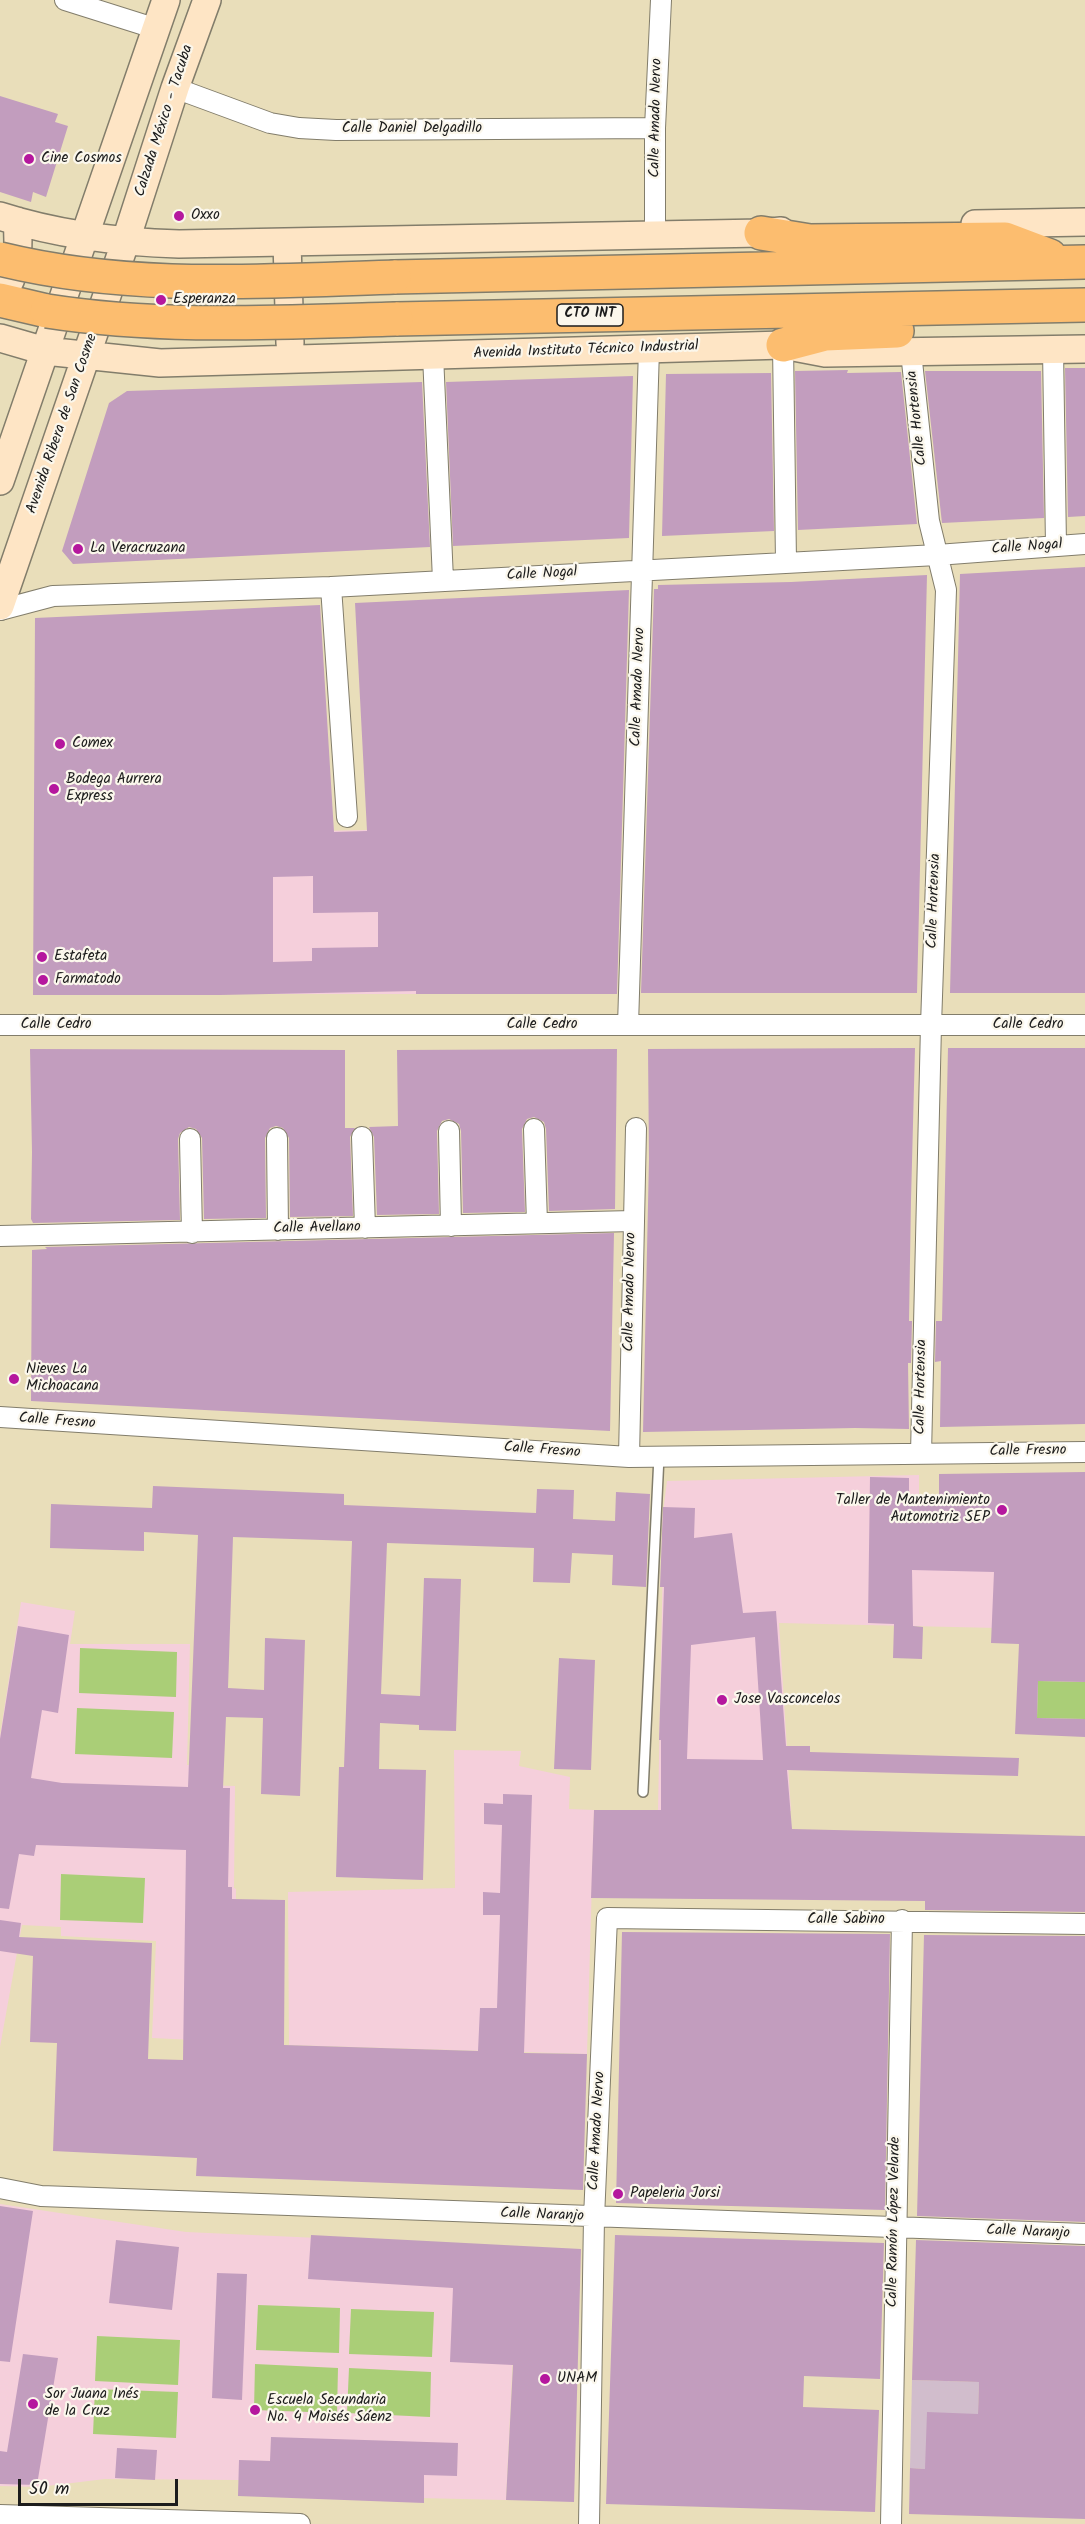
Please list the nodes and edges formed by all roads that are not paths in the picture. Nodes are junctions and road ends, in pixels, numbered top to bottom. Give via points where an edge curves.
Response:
1 (65, 0) edge
2 (166, 0) edge
3 (207, 0) edge
4 (661, 0) edge
5 (156, 29) junction
6 (175, 88) junction
7 (655, 128) junction
8 (8, 219) edge
9 (1085, 222) edge
10 (761, 233) junction
11 (656, 235) junction
12 (86, 237) junction
13 (287, 242) junction
14 (125, 243) junction
15 (0, 259) edge
16 (1075, 262) edge
17 (0, 300) edge
18 (1085, 305) edge
19 (1001, 307) junction
20 (0, 338) edge
21 (783, 345) junction
22 (649, 349) junction
23 (1053, 349) junction
24 (1085, 349) edge
25 (45, 351) junction
26 (911, 351) junction
27 (433, 355) junction
28 (86, 357) junction
29 (290, 359) junction
30 (0, 481) edge
31 (1085, 544) edge
32 (1056, 546) junction
33 (937, 555) junction
34 (8, 558) edge
35 (786, 562) junction
36 (642, 569) junction
37 (443, 580) junction
38 (331, 586) junction
39 (0, 608) edge
40 (347, 817) dead end
41 (1085, 1024) edge
42 (0, 1025) edge
43 (628, 1025) junction
44 (931, 1025) junction
45 (636, 1128) dead end
46 (534, 1129) dead end
47 (448, 1131) dead end
48 (362, 1137) dead end
49 (190, 1138) dead end
50 (277, 1138) dead end
51 (633, 1221) junction
52 (537, 1223) junction
53 (451, 1226) junction
54 (365, 1228) junction
55 (278, 1230) junction
56 (192, 1233) junction
57 (0, 1236) edge
58 (0, 1417) edge
59 (1085, 1452) edge
60 (921, 1454) junction
61 (659, 1456) junction
62 (629, 1457) junction
63 (643, 1792) dead end
64 (607, 1918) joint
65 (902, 1920) junction
66 (1085, 1924) edge
67 (0, 2188) edge
68 (594, 2218) junction
69 (895, 2229) junction
70 (1085, 2234) edge
71 (0, 2515) edge
72 (300, 2524) edge
73 (588, 2524) edge
74 (891, 2524) edge

1 - 5 street
2 - 5 main road
3 - 6 main road, Calzada México - Tacuba
4 - 7 street, Calle Amado Nervo
5 - 12 main road
6 - 7 street, Calle Daniel Delgadillo via 270,123 298,128
6 - 14 main road, Calzada México - Tacuba
7 - 11 street, Calle Amado Nervo
8 - 12 main road
8 - 17 main road via 19,256
9 - 10 main road via 806,227
10 - 11 main road
10 - 16 highway via 810,241 1005,239
11 - 13 main road
12 - 14 main road
12 - 25 main road
13 - 14 main road
13 - 29 main road
14 - 28 main road, Avenida Ribera de San Cosme
15 - 16 highway, bridge via 65,273 134,281 209,283
17 - 19 highway, CTO INT, bridge via 87,317 161,322
18 - 19 highway, CTO INT
19 - 21 highway via 938,330 825,334
20 - 25 main road, Avenida Instituto Técnico Industrial
21 - 22 main road, Avenida Instituto Técnico Industrial
21 - 26 main road, Avenida Instituto Técnico Industrial via 825,352
21 - 35 street
22 - 27 main road, Avenida Instituto Técnico Industrial
22 - 36 street, Calle Amado Nervo
23 - 24 main road, Avenida Instituto Técnico Industrial
23 - 26 main road, Avenida Instituto Técnico Industrial
23 - 32 street
25 - 28 main road, Avenida Instituto Técnico Industrial
25 - 30 main road
26 - 33 street, Calle Hortensia via 929,522
27 - 29 main road, Avenida Instituto Técnico Industrial
27 - 37 street
28 - 29 main road, Avenida Instituto Técnico Industrial via 160,363
28 - 34 main road, Avenida Ribera de San Cosme
31 - 32 street, Calle Nogal
32 - 33 street, Calle Nogal
33 - 35 street, Calle Nogal
33 - 44 street, Calle Hortensia via 946,590
34 - 39 main road, Avenida Ribera de San Cosme
35 - 36 street, Calle Nogal
36 - 37 street, Calle Nogal
36 - 43 street, Calle Amado Nervo
37 - 38 street, Calle Nogal
38 - 39 street, Calle Nogal via 53,596
38 - 40 street
41 - 44 street, Calle Cedro
42 - 43 street, Calle Cedro
43 - 44 street, Calle Cedro
44 - 60 street, Calle Hortensia
45 - 51 street, Calle Amado Nervo
46 - 52 street
47 - 53 street
48 - 54 street
49 - 56 street
50 - 55 street
51 - 52 street, Calle Avellano
51 - 62 street, Calle Amado Nervo
52 - 53 street, Calle Avellano
53 - 54 street, Calle Avellano
54 - 55 street, Calle Avellano
55 - 56 street, Calle Avellano
56 - 57 street, Calle Avellano
58 - 62 street, Calle Fresno
59 - 60 street, Calle Fresno
60 - 61 street, Calle Fresno
61 - 62 street, Calle Fresno
61 - 63 lane
64 - 65 street, Calle Sabino
64 - 68 street, Calle Amado Nervo
65 - 66 street, Calle Sabino
65 - 69 street, Calle Ramón López Velarde
67 - 68 street, Calle Naranjo via 40,2196
68 - 69 street, Calle Naranjo
68 - 73 street, Calle Amado Nervo
69 - 70 street, Calle Naranjo
69 - 74 street, Calle Ramón López Velarde
71 - 72 street

